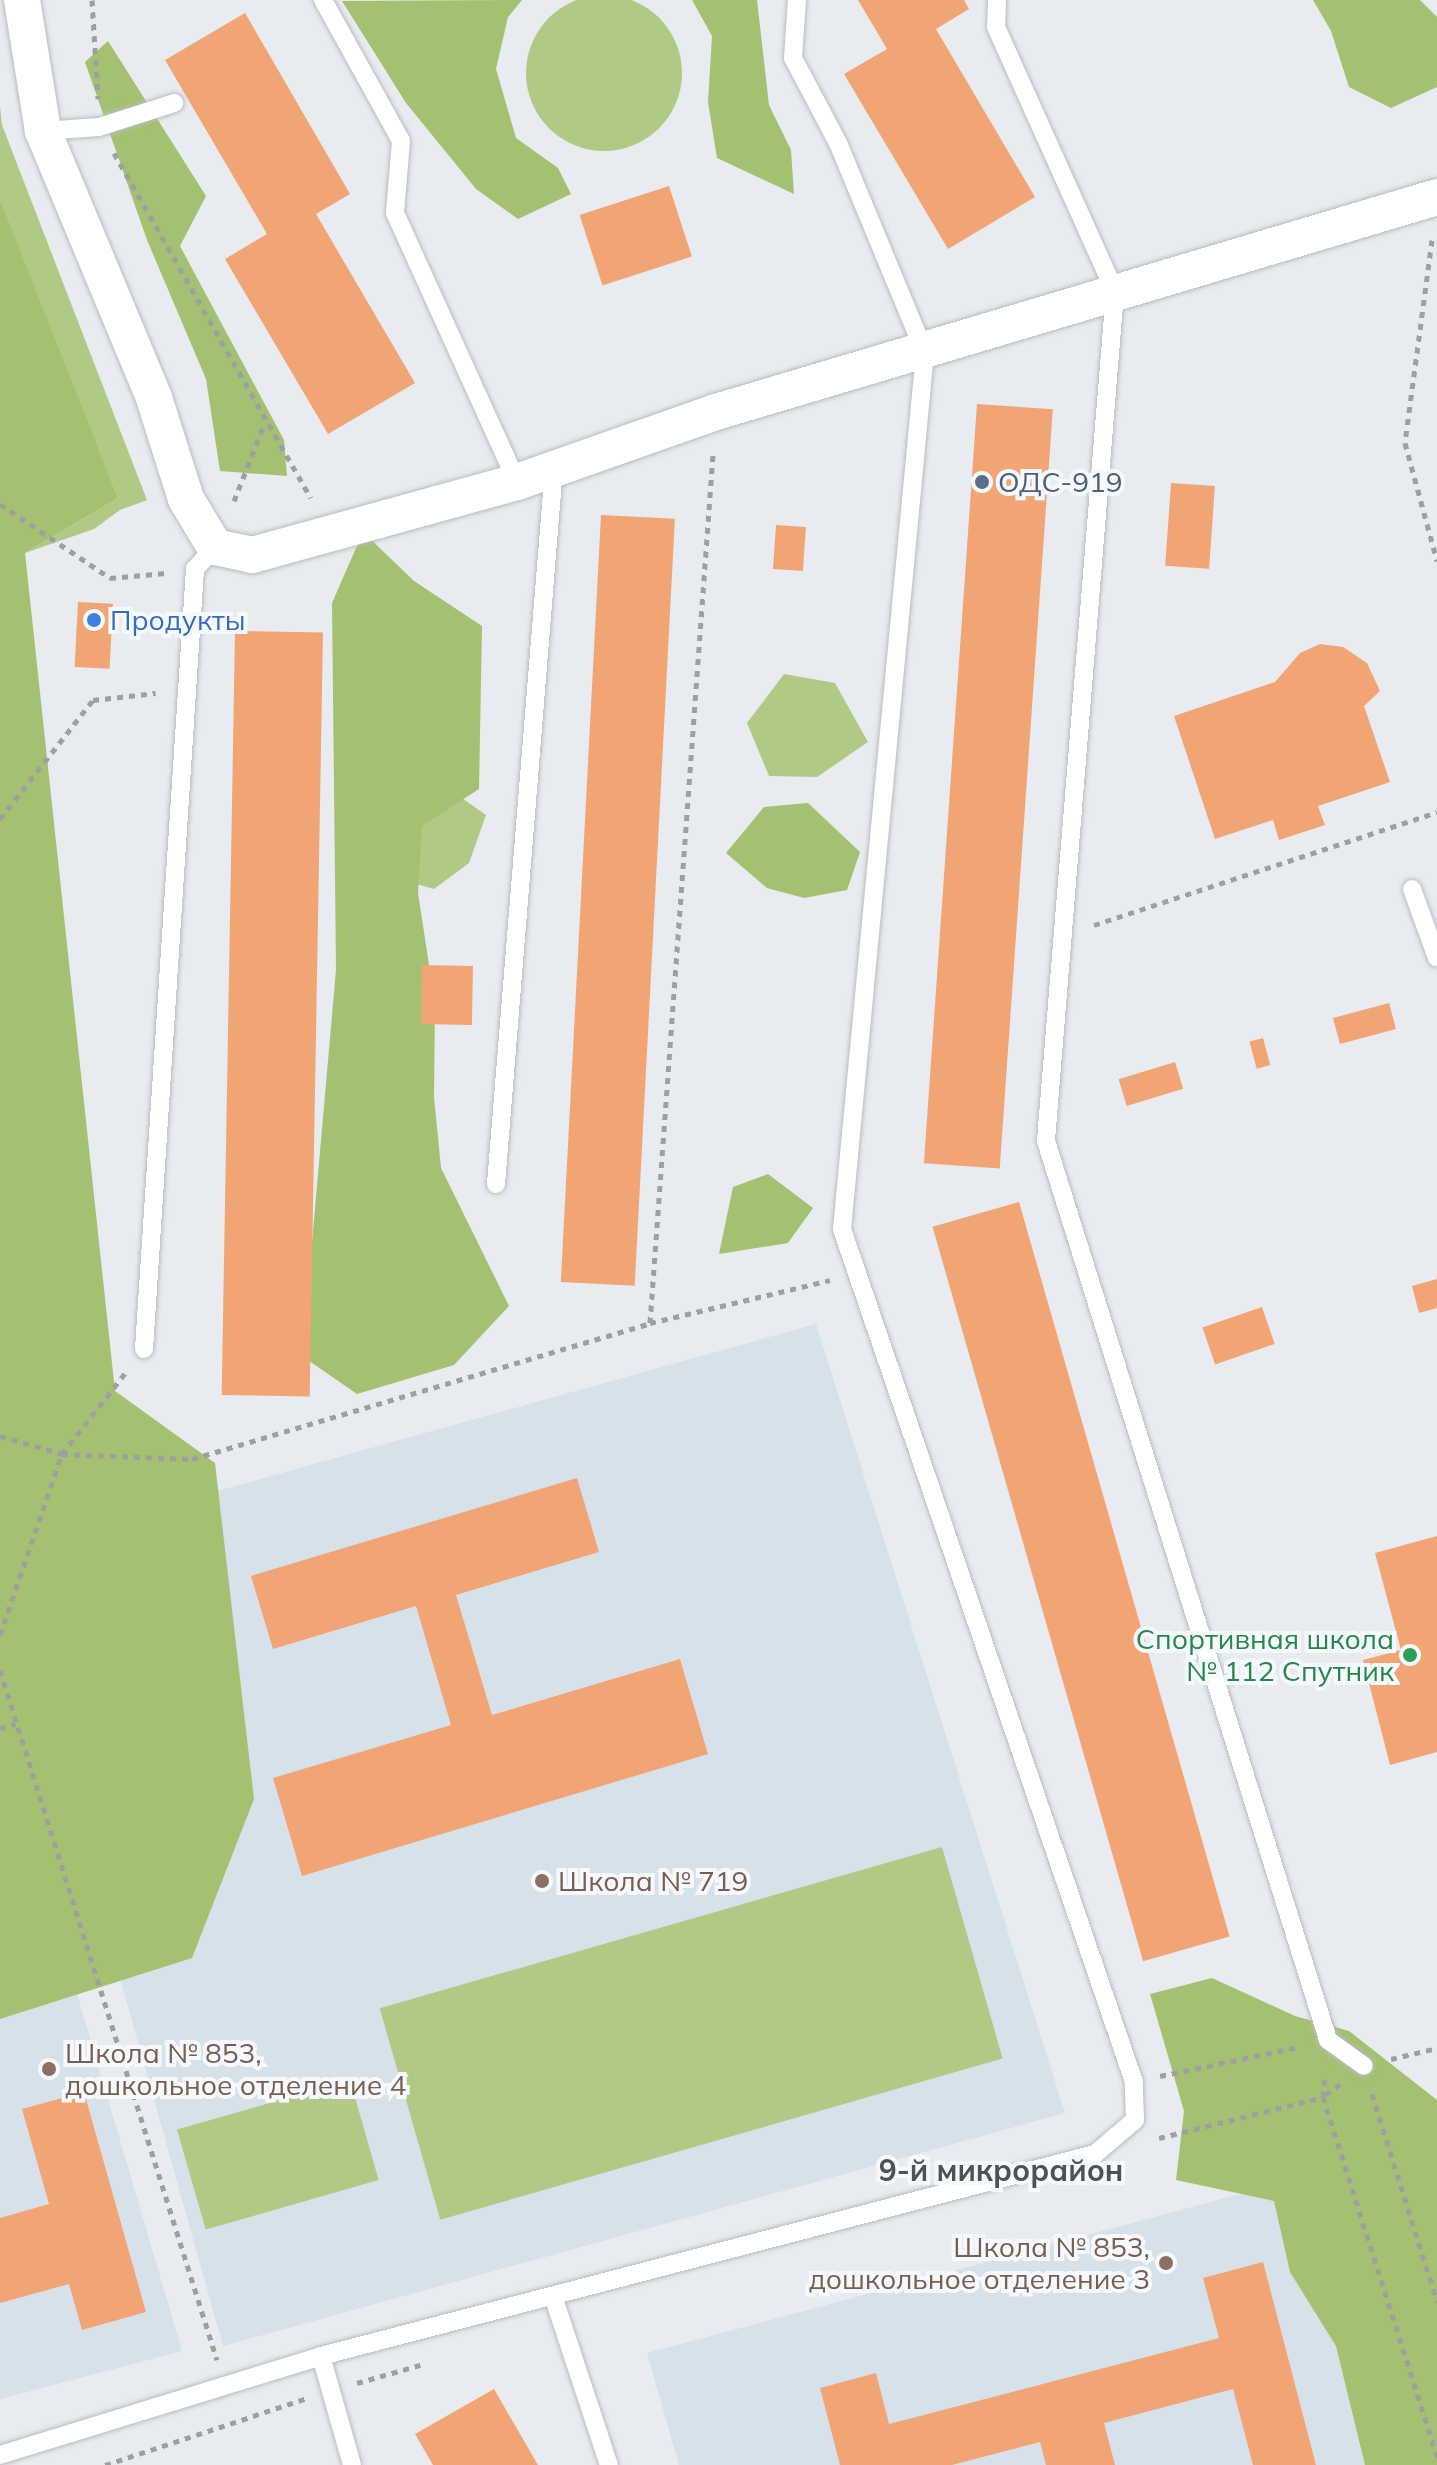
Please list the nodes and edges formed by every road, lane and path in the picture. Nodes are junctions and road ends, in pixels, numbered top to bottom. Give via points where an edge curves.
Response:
1 (92, 0) edge
2 (323, 0) edge
3 (797, 0) edge
4 (997, 0) edge
5 (31, 2) edge
6 (174, 103) dead end
7 (99, 127) junction
8 (43, 131) junction
9 (1435, 214) edge
10 (1115, 292) junction
11 (925, 353) junction
12 (716, 412) junction
13 (265, 424) junction
14 (554, 468) junction
15 (517, 482) junction
16 (0, 504) edge
17 (317, 504) dead end
18 (205, 558) junction
19 (1437, 561) edge
20 (187, 690) junction
21 (1437, 812) edge
22 (0, 819) edge
23 (1412, 889) dead end
24 (1063, 935) junction
25 (1437, 958) edge
26 (496, 1184) dead end
27 (854, 1274) junction
28 (650, 1323) junction
29 (144, 1349) joint
30 (0, 1436) edge
31 (62, 1454) junction
32 (0, 1634) edge
33 (0, 1670) edge
34 (16, 1724) junction
35 (0, 1728) edge
36 (1328, 2040) junction
37 (1437, 2048) edge
38 (1364, 2066) junction
39 (1134, 2082) junction
40 (1323, 2097) junction
41 (1156, 2139) dead end
42 (553, 2296) junction
43 (1437, 2302) edge
44 (321, 2356) junction
45 (225, 2387) junction
46 (0, 2455) edge
47 (1437, 2457) edge
48 (352, 2465) edge
49 (609, 2465) edge

1 - 7 path
2 - 15 lane via 401,141 395,213
3 - 11 lane via 793,58 838,143
4 - 10 lane via 996,27
5 - 8 street
6 - 7 lane
7 - 8 lane
7 - 13 path
8 - 18 street via 154,398
9 - 10 street
9 - 19 path via 1405,443
10 - 11 street
10 - 24 lane
11 - 12 street
11 - 27 lane via 844,1175 842,1229
12 - 14 street
12 - 28 path
13 - 17 path
13 - 18 path
14 - 15 street
14 - 26 lane
15 - 18 street via 252,555
16 - 18 path via 110,578
18 - 20 lane
20 - 22 path via 93,700
20 - 29 lane
21 - 24 path
23 - 25 lane
24 - 36 lane via 1046,1141
27 - 28 path
27 - 39 lane
28 - 31 path via 192,1459
29 - 31 path
30 - 31 path
31 - 32 path
33 - 34 path
34 - 35 path
34 - 45 path
36 - 38 lane
36 - 39 path
36 - 40 path
37 - 38 path
38 - 40 path
38 - 43 path
39 - 42 lane via 1135,2120 1095,2154
40 - 41 path
40 - 47 path
42 - 44 lane
42 - 49 lane
44 - 45 lane
44 - 48 lane
45 - 46 lane

